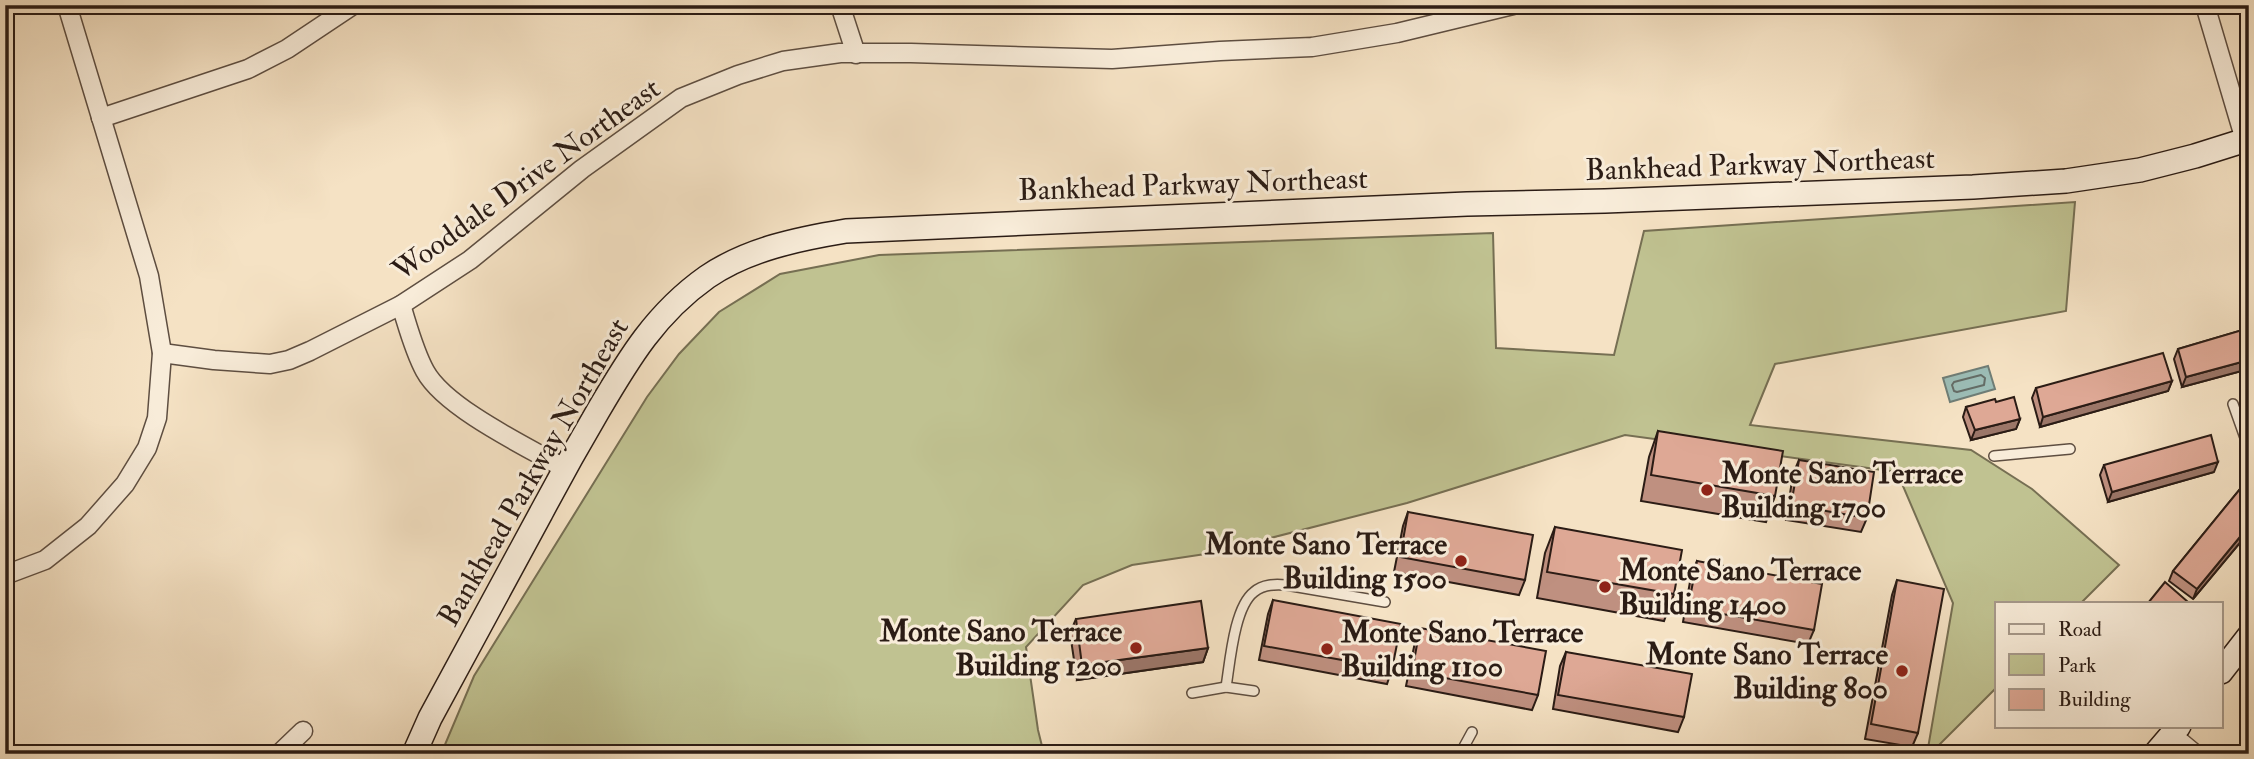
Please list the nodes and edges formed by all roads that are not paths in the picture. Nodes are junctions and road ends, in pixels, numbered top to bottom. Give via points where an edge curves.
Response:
1 (67, 5) edge
2 (354, 5) edge
3 (840, 5) edge
4 (1513, 5) edge
5 (2205, 5) edge
6 (856, 54) junction
7 (101, 118) junction
8 (2247, 139) edge
9 (401, 305) junction
10 (162, 353) junction
11 (2233, 404) dead end
12 (2070, 449) dead end
13 (2249, 449) edge
14 (1994, 456) dead end
15 (564, 468) junction
16 (5, 575) edge
17 (1385, 602) dead end
18 (2249, 636) edge
19 (2222, 671) edge
20 (1226, 687) junction
21 (1254, 691) dead end
22 (1192, 693) dead end
23 (303, 731) dead end
24 (2175, 731) edge
25 (1472, 732) dead end
26 (279, 754) edge
27 (414, 754) edge
28 (1460, 754) edge
29 (2155, 754) edge
30 (2195, 754) edge

1 - 7 street
2 - 7 street via 248,69
3 - 6 street
4 - 6 street, Wooddale Drive Northeast via 1397,33 1312,47 1112,59
5 - 8 street
6 - 9 street, Wooddale Drive Northeast via 783,61 681,99 582,169 470,260
7 - 10 street via 149,276
8 - 15 street, Bankhead Parkway Northeast via 2140,170 2066,181 1110,219 846,231 801,238 733,263 678,300 631,355
9 - 10 street, Wooddale Drive Northeast via 289,360 271,364
9 - 15 street via 425,372 438,390 484,423
10 - 16 street via 157,418 147,448 125,484 88,526 45,560
11 - 13 lane
12 - 14 lane
15 - 27 street, Bankhead Parkway Northeast
17 - 20 lane via 1286,585 1270,584 1253,592 1236,632
18 - 19 street
20 - 21 lane
20 - 22 lane
23 - 26 street
24 - 29 street
24 - 30 street
25 - 28 lane

